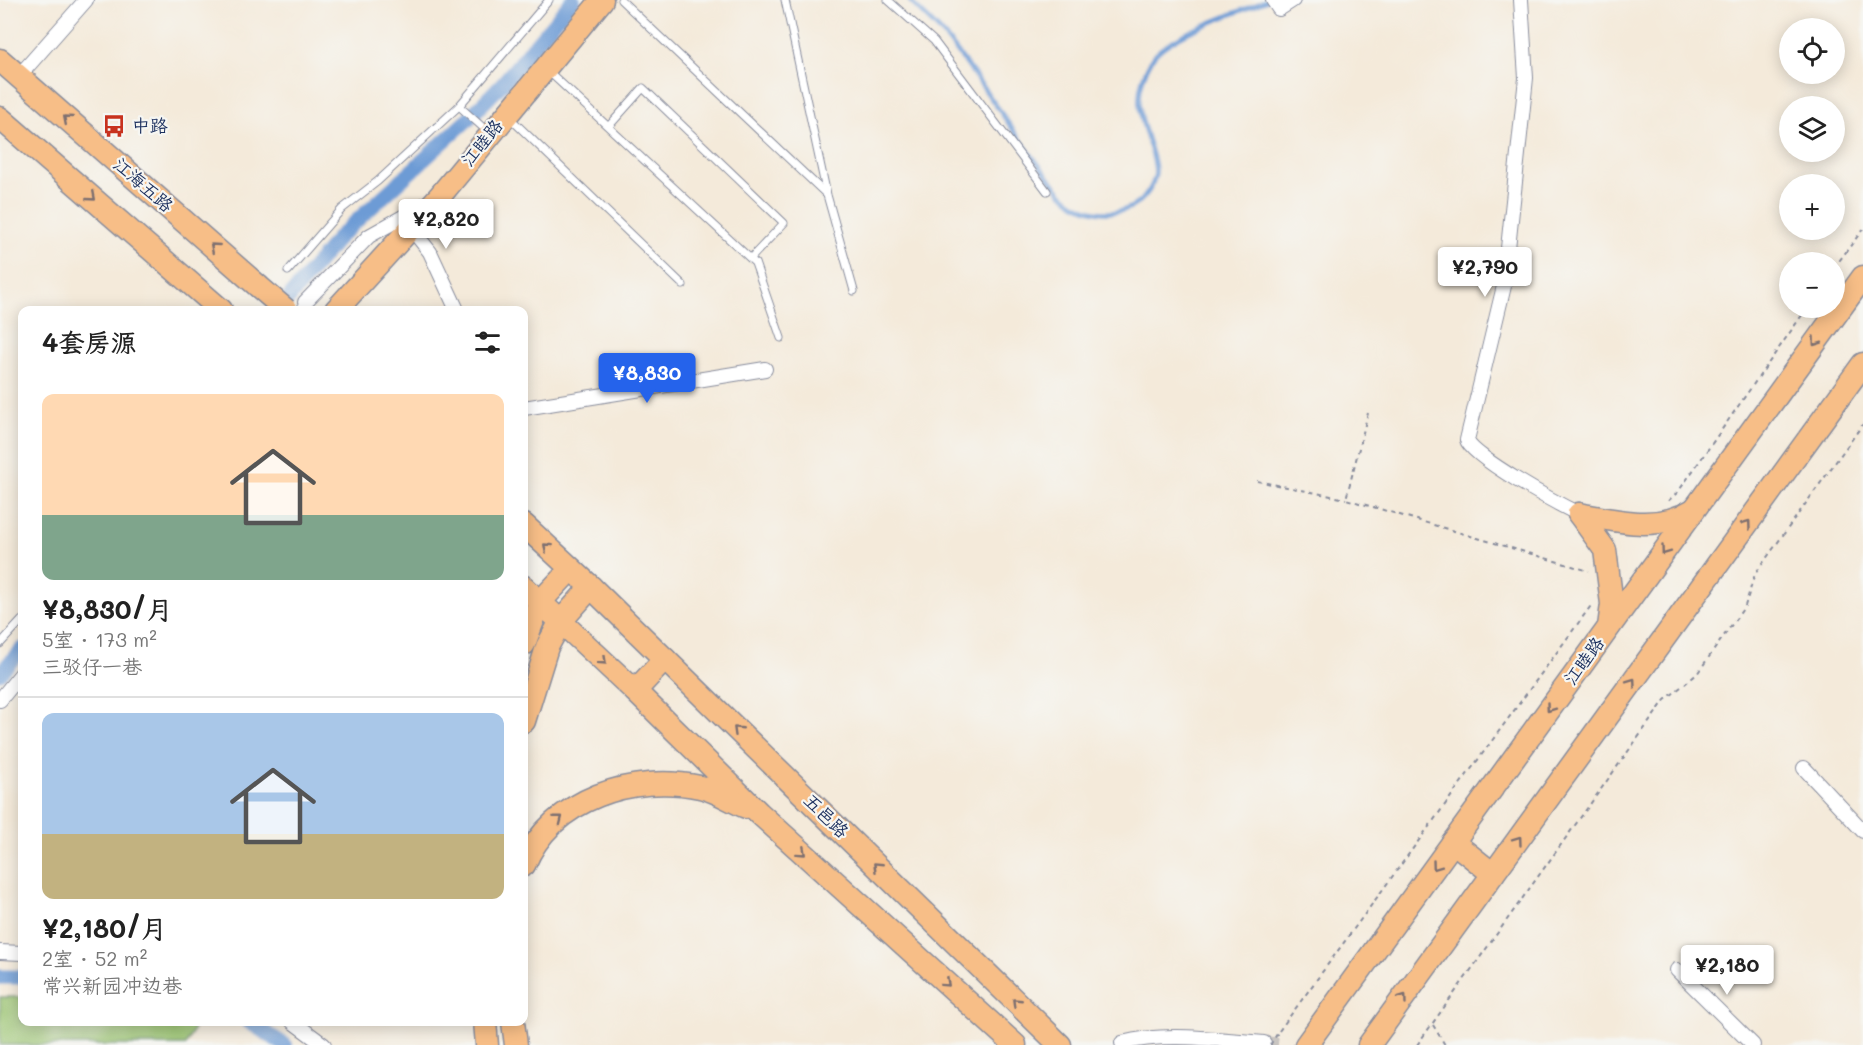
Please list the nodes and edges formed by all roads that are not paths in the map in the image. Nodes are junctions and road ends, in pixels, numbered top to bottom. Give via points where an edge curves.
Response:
1 (86, 0) edge
2 (549, 0) edge
3 (603, 0) edge
4 (621, 0) edge
5 (785, 0) edge
6 (888, 0) edge
7 (1293, 0) edge
8 (1521, 0) edge
9 (1275, 3) edge
10 (0, 60) edge
11 (545, 68) junction
12 (19, 76) junction
13 (459, 105) junction
14 (506, 114) junction
15 (0, 117) edge
16 (609, 126) junction
17 (489, 134) junction
18 (1047, 192) dead end
19 (826, 195) junction
20 (439, 197) junction
21 (411, 228) junction
22 (750, 258) junction
23 (288, 271) dead end
24 (1863, 278) edge
25 (683, 285) dead end
26 (854, 291) dead end
27 (216, 306) edge
28 (296, 306) edge
29 (340, 306) edge
30 (455, 306) edge
31 (782, 339) dead end
32 (1863, 364) edge
33 (765, 369) dead end
34 (528, 407) edge
35 (1695, 508) junction
36 (1579, 514) junction
37 (528, 529) edge
38 (571, 569) junction
39 (591, 587) junction
40 (532, 594) edge
41 (528, 619) edge
42 (561, 621) junction
43 (18, 624) edge
44 (1609, 627) junction
45 (0, 644) edge
46 (665, 659) junction
47 (18, 678) edge
48 (635, 691) junction
49 (0, 700) edge
50 (528, 703) edge
51 (1804, 768) dead end
52 (759, 813) junction
53 (1863, 831) edge
54 (1454, 842) junction
55 (528, 859) edge
56 (1493, 874) junction
57 (0, 952) edge
58 (18, 952) edge
59 (1677, 970) dead end
60 (298, 1026) edge
61 (485, 1026) edge
62 (514, 1026) edge
63 (1308, 1042) edge
64 (1122, 1043) dead end
65 (1059, 1044) edge
66 (1267, 1044) edge
67 (324, 1045) edge
68 (487, 1045) edge
69 (516, 1045) edge
70 (1015, 1045) edge
71 (1369, 1045) edge
72 (1754, 1045) edge

1 - 12 street
2 - 13 lane
3 - 11 main road, 江睦路
4 - 19 lane
5 - 19 lane
6 - 18 lane via 934,41
7 - 9 street via 1279,9
8 - 36 street via 1526,78 1504,286 1467,440 1486,458 1538,493
10 - 12 main road, 江海五路
11 - 14 main road, 江睦路
11 - 16 lane
28 -> 12 main road, 江海五路, bridge via 258,286
13 - 17 lane
13 - 23 lane via 342,209
14 - 17 main road, 江睦路
14 - 25 lane
15 -> 27 main road
16 - 22 lane
16 - 22 lane via 643,88 784,224
17 - 20 main road, 江睦路
19 - 26 lane
20 - 21 main road, 江睦路
20 - 28 street via 369,236
21 - 29 main road, 江睦路
21 - 30 street via 430,252
22 - 31 lane via 755,262
24 -> 35 main road, 江睦路
56 -> 32 main road
33 - 34 street
35 - 36 main road via 1665,523 1623,522
35 -> 44 main road, 江睦路
36 - 44 main road via 1605,550 1612,604
38 -> 37 main road
38 - 39 main road
38 - 40 main road
39 - 42 main road
39 - 46 main road, 五邑路
40 - 41 main road
40 - 42 main road
42 -> 48 main road
42 - 50 main road via 547,647
43 - 45 lane
44 -> 54 main road, 江睦路
46 - 48 main road
65 -> 46 main road, 五邑路
47 - 49 street
48 - 52 main road
51 - 53 street
55 -> 52 main road via 549,828 578,804 614,789 660,781 702,788
52 -> 70 main road
54 - 56 main road
54 -> 63 main road, 江睦路
71 -> 56 main road
57 - 58 street
59 - 72 street
60 - 67 street
61 - 68 main road
62 - 69 main road
64 - 66 street via 1139,1038 1187,1038

